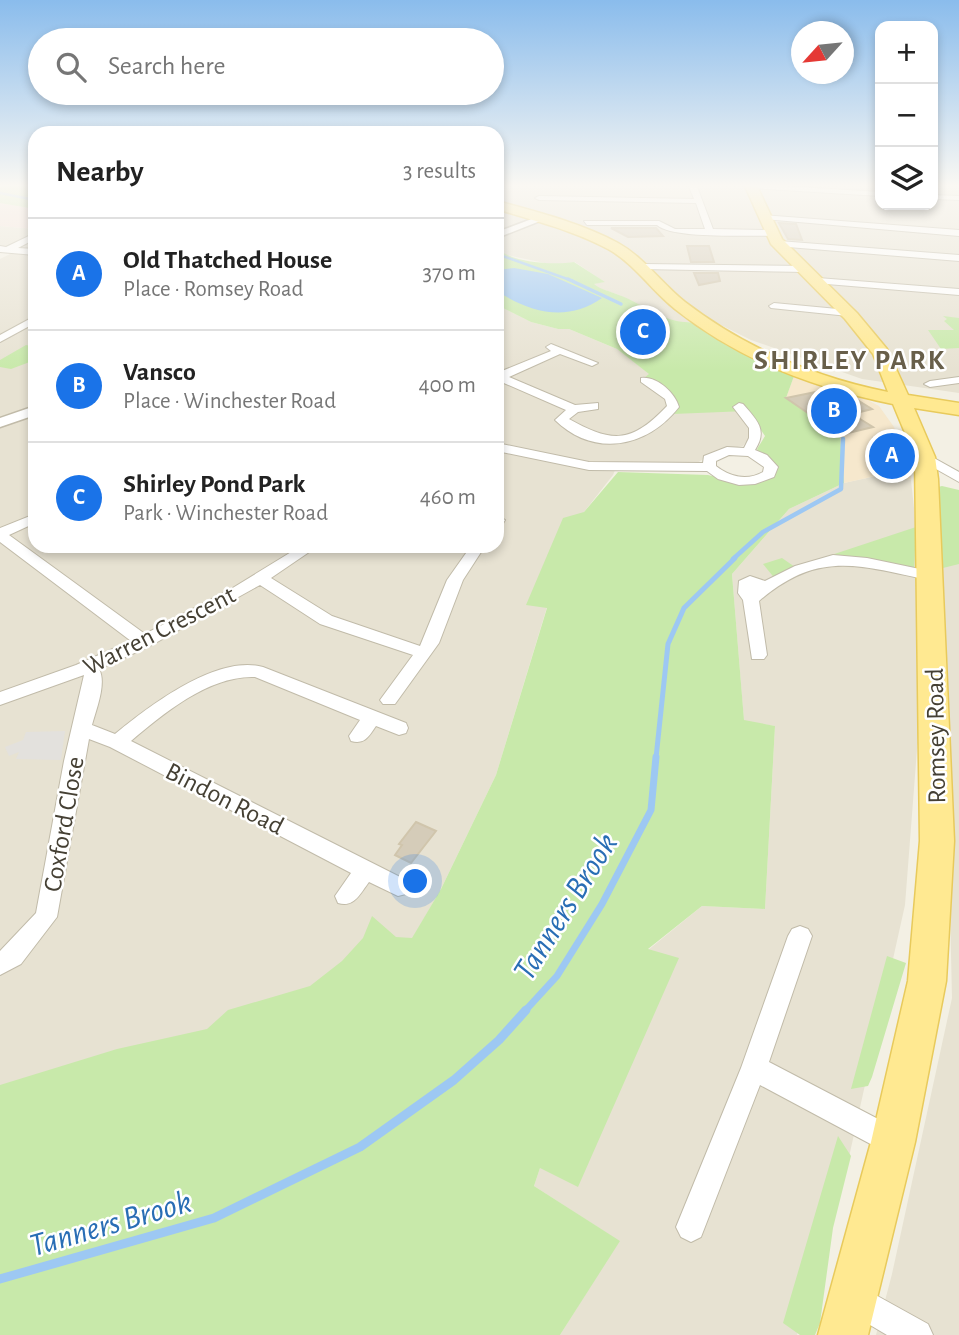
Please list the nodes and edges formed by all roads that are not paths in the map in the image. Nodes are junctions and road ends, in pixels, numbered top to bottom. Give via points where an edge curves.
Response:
1 (612, 246) edge
2 (783, 246) edge
3 (851, 246) edge
4 (4, 249) edge
5 (23, 251) junction
6 (28, 251) edge
7 (959, 258) edge
8 (0, 263) edge
9 (648, 267) junction
10 (806, 269) junction
11 (818, 281) junction
12 (959, 292) edge
13 (774, 306) dead end
14 (848, 313) junction
15 (28, 323) edge
16 (0, 339) edge
17 (547, 346) dead end
18 (561, 350) junction
19 (592, 363) dead end
20 (504, 374) edge
21 (504, 378) edge
22 (645, 380) dead end
23 (959, 380) edge
24 (942, 390) edge
25 (900, 396) junction
26 (594, 406) dead end
27 (739, 407) dead end
28 (574, 409) junction
29 (959, 409) edge
30 (28, 413) edge
31 (0, 423) edge
32 (504, 448) edge
33 (747, 452) junction
34 (710, 467) junction
35 (926, 468) junction
36 (959, 478) edge
37 (959, 486) edge
38 (28, 521) edge
39 (0, 534) edge
40 (300, 553) edge
41 (473, 553) edge
42 (929, 575) junction
43 (260, 578) junction
44 (144, 642) junction
45 (424, 653) junction
46 (758, 655) dead end
47 (89, 668) junction
48 (0, 699) edge
49 (389, 700) dead end
50 (372, 718) junction
51 (399, 728) dead end
52 (83, 729) junction
53 (358, 736) dead end
54 (117, 742) junction
55 (365, 872) junction
56 (398, 887) dead end
57 (346, 896) dead end
58 (800, 936) dead end
59 (0, 964) edge
60 (754, 1068) junction
61 (892, 1142) junction
62 (691, 1227) dead end
63 (847, 1316) edge
64 (917, 1335) edge

1 - 9 main road
2 - 10 main road, Romsey Road
3 - 7 street
4 - 5 street
5 - 6 street
5 - 8 street
9 - 10 street
9 - 25 main road via 664,292 717,330
10 - 11 main road, Romsey Road
11 - 12 street
11 - 14 main road, Romsey Road
13 - 14 street
14 - 25 main road, Romsey Road via 881,353
15 - 16 street
17 - 18 street
18 - 19 street
18 - 20 street
21 - 28 street
22 - 28 street via 670,397 673,407 637,436 614,441 596,438 561,420
23 - 24 street
24 - 25 main road
25 - 29 main road
25 - 35 main road, Romsey Road
26 - 28 street
27 - 33 street via 758,436
30 - 31 street
32 - 34 street via 598,467
33 - 34 street via 719,452 709,459
33 - 34 street via 768,461 769,474 756,481 738,481 720,476
35 - 36 street
35 - 37 street
35 - 42 main road, Romsey Road
38 - 39 street
39 - 44 street
40 - 43 street, Warren Crescent
41 - 45 street via 455,580
42 - 46 street via 831,560 765,587 745,584
42 - 61 main road, Romsey Road via 937,841 927,981
43 - 44 street, Warren Crescent
43 - 45 street via 326,620
44 - 47 street, Warren Crescent
45 - 49 street
47 - 48 street, Warren Crescent
47 - 52 street, Coxford Close via 93,680
50 - 51 street
50 - 53 street
50 - 54 street via 257,671 240,669 161,708
52 - 54 street, Bindon Road
52 - 59 street, Coxford Close via 46,917 13,956
54 - 55 street, Bindon Road
55 - 56 street, Bindon Road
55 - 57 street
58 - 60 street
60 - 61 street
60 - 62 street
61 - 63 main road, Romsey Road
63 - 64 street

